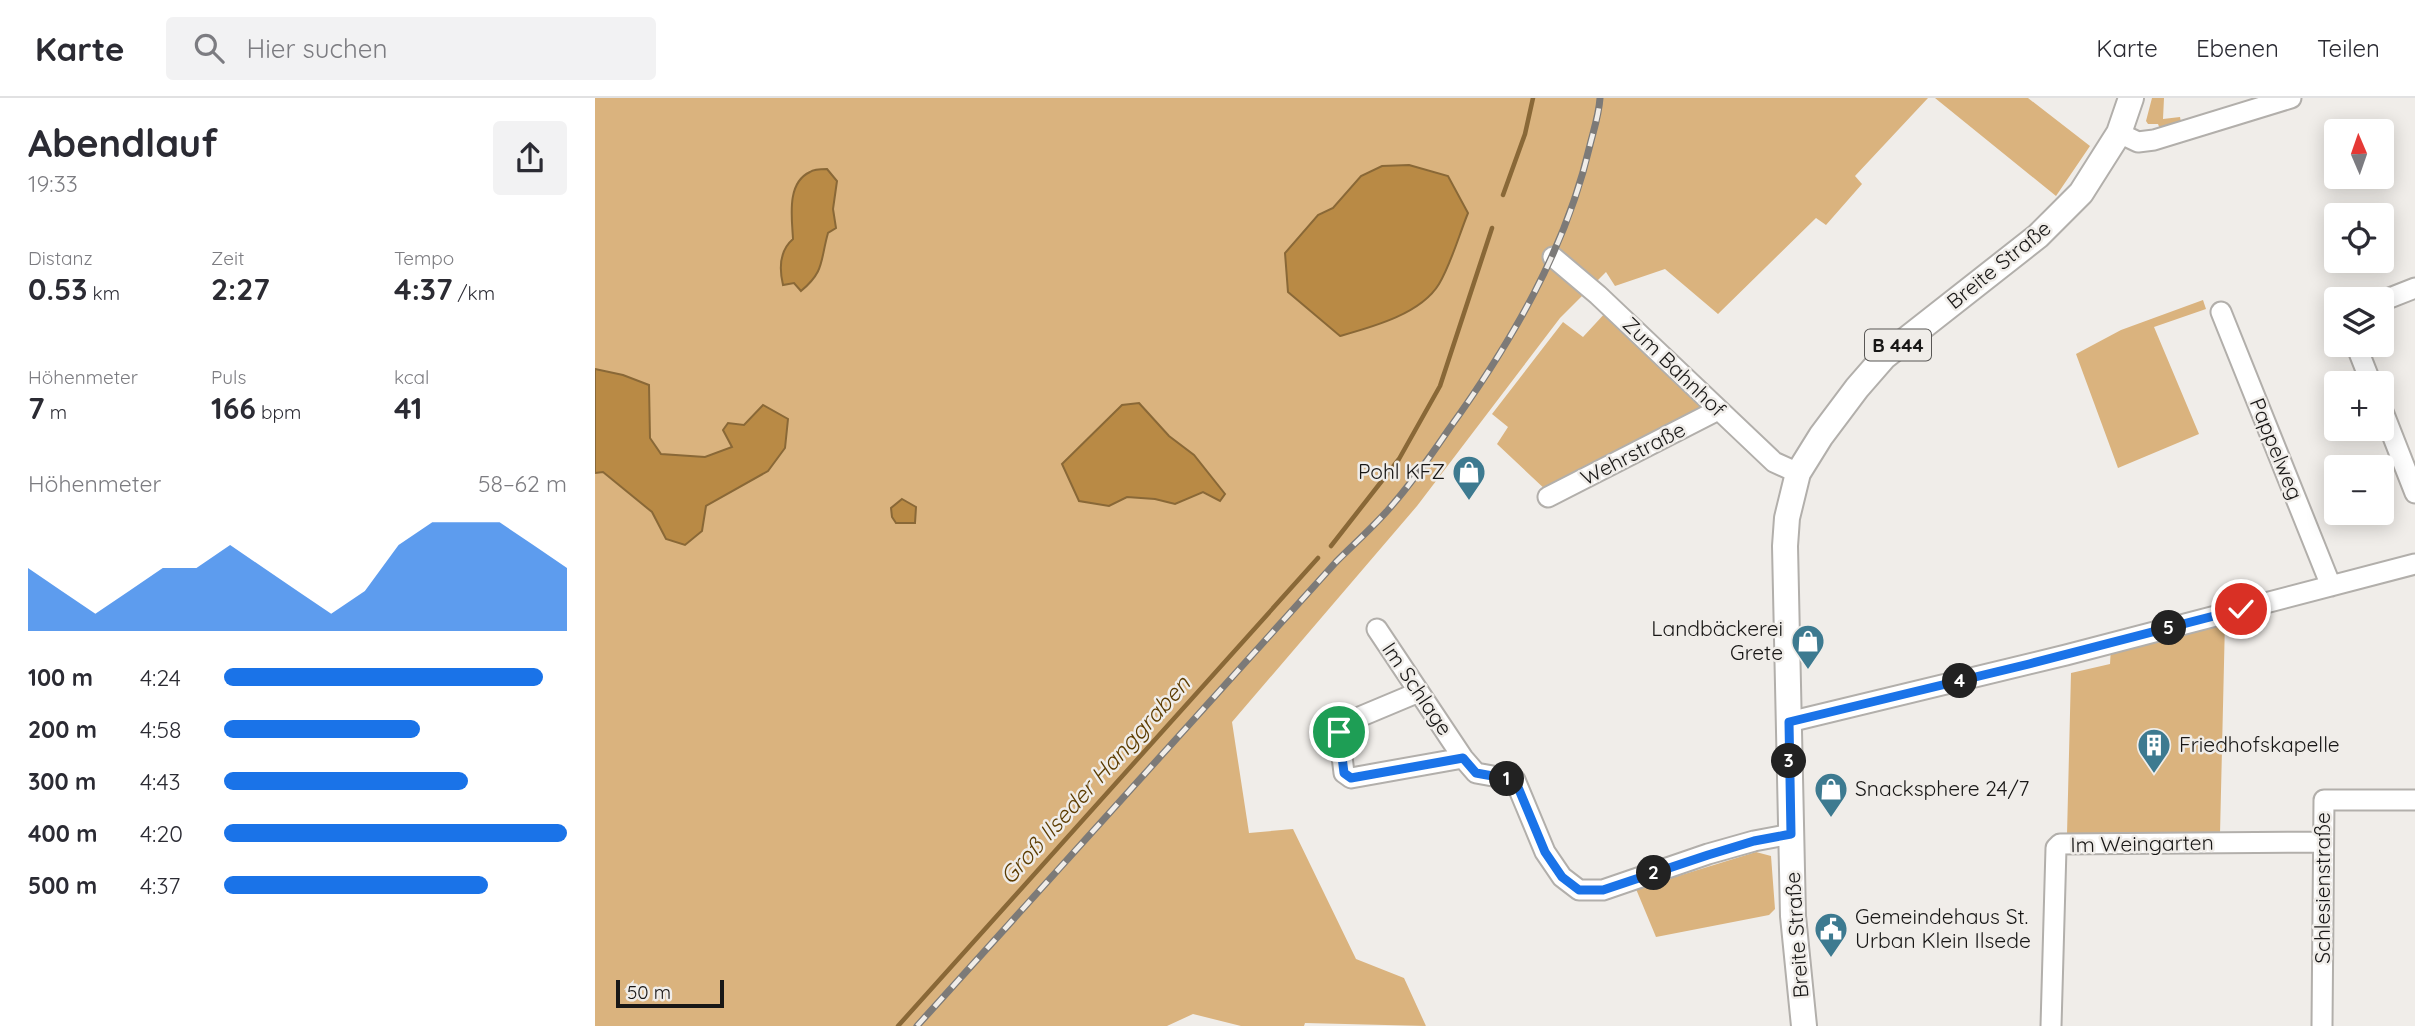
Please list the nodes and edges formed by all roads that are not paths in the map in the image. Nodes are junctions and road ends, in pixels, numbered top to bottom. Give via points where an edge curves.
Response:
1 (2131, 98) edge
2 (2291, 98) edge
3 (2119, 133) junction
4 (1553, 257) dead end
5 (2415, 288) edge
6 (2394, 296) edge
7 (2221, 312) dead end
8 (1718, 410) junction
9 (2394, 440) edge
10 (1798, 473) junction
11 (2415, 493) edge
12 (1548, 497) dead end
13 (2415, 564) edge
14 (2331, 586) junction
15 (1377, 629) dead end
16 (1419, 692) junction
17 (1789, 722) junction
18 (1463, 758) junction
19 (2415, 800) edge
20 (1791, 834) junction
21 (2323, 842) junction
22 (1804, 1026) edge
23 (2051, 1026) edge
24 (2322, 1026) edge

1 - 3 main road, Breite Straße / B 444
2 - 3 street via 2154,140 2138,142
3 - 10 main road, Breite Straße / B 444 via 2081,192 2038,236 1884,357 1821,436
4 - 8 street, Zum Bahnhof
5 - 6 street
7 - 14 street, Pappelweg
8 - 10 street, Zum Bahnhof via 1774,462
8 - 12 street, Wehrstraße
9 - 11 street
10 - 17 main road, Breite Straße / B 444 via 1785,547
13 - 14 street
14 - 17 street
15 - 16 street, Im Schlage
16 - 18 street, Im Schlage
16 - 18 street via 1345,723 1339,732 1344,773 1351,778
17 - 20 main road, Breite Straße / B 444
18 - 20 street, Im Schlage via 1476,773 1515,780 1545,852 1562,877 1579,890 1603,890 1754,841
19 - 21 street, Schlesienstraße via 2324,800
20 - 22 main road, Breite Straße / B 444 via 1793,916
21 - 23 street, Im Weingarten via 2060,844 2056,848
21 - 24 street, Schlesienstraße

